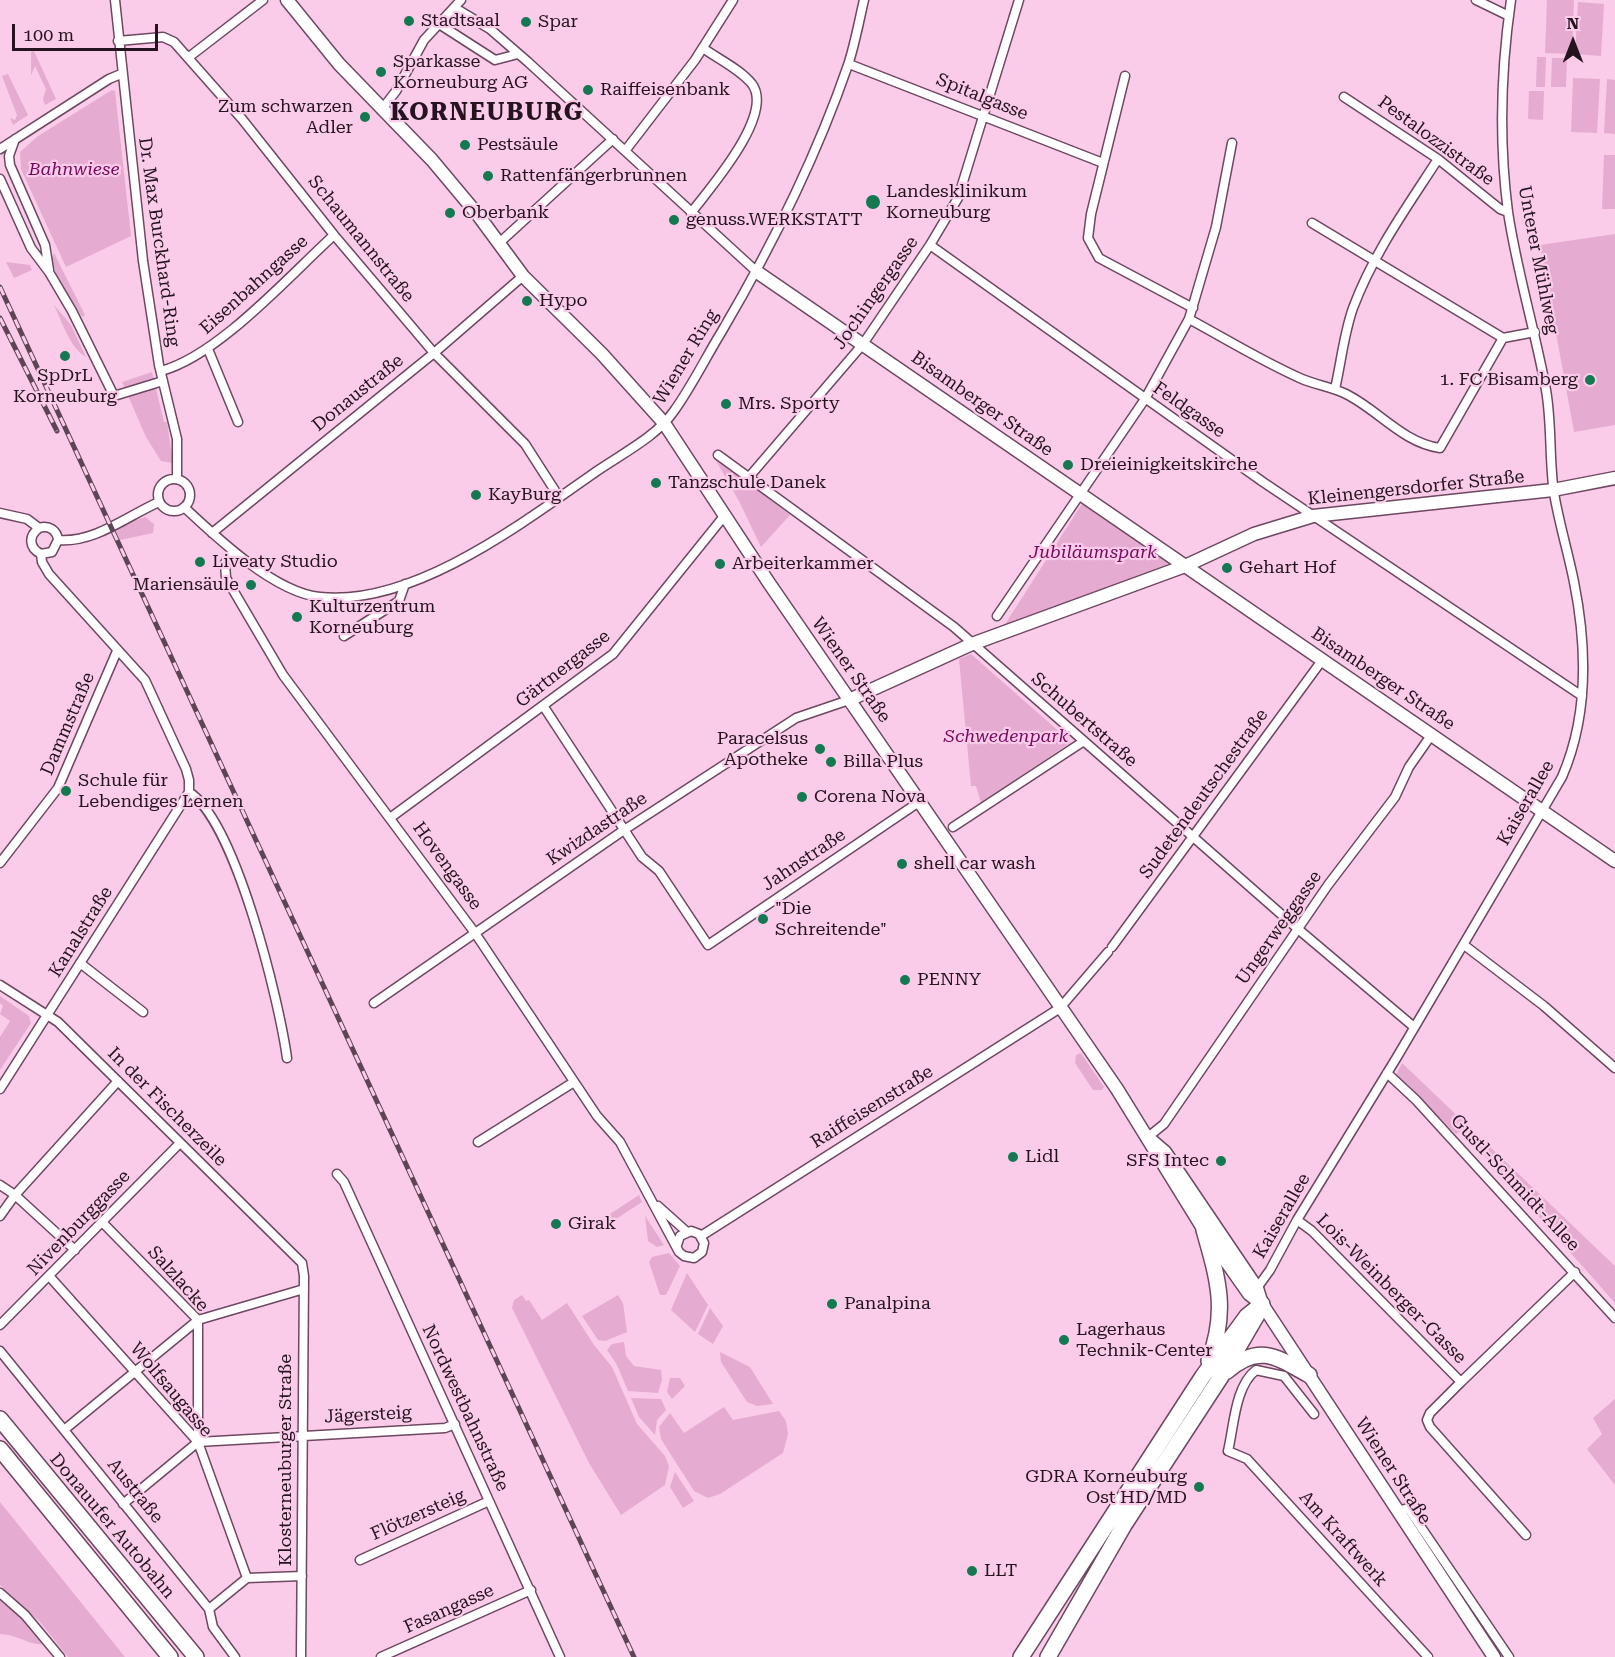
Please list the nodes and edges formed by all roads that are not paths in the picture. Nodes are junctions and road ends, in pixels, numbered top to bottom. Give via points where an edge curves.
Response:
1 (263, 0) edge
2 (287, 0) edge
3 (733, 0) edge
4 (864, 0) edge
5 (1018, 0) edge
6 (1476, 0) edge
7 (1511, 0) edge
8 (115, 3) edge
9 (459, 3) edge
10 (1509, 16) junction
11 (439, 24) junction
12 (118, 41) junction
13 (703, 48) junction
14 (518, 54) junction
15 (189, 57) junction
16 (849, 64) junction
17 (121, 74) junction
18 (1125, 76) dead end
19 (1344, 96) dead end
20 (382, 108) junction
21 (984, 116) junction
22 (15, 139) junction
23 (613, 140) junction
24 (1232, 143) dead end
25 (0, 149) edge
26 (625, 152) junction
27 (1438, 159) junction
28 (1103, 163) junction
29 (0, 180) edge
30 (1508, 212) junction
31 (691, 213) junction
32 (1312, 223) dead end
33 (334, 235) junction
34 (498, 243) junction
35 (930, 245) junction
36 (1374, 261) junction
37 (49, 272) junction
38 (757, 272) junction
39 (523, 276) junction
40 (1193, 308) junction
41 (1189, 319) junction
42 (1535, 332) junction
43 (1503, 338) junction
44 (863, 344) junction
45 (208, 349) junction
46 (434, 353) junction
47 (161, 371) junction
48 (163, 381) junction
49 (1335, 389) junction
50 (1145, 399) junction
51 (238, 422) dead end
52 (664, 423) junction
53 (718, 455) dead end
54 (749, 477) junction
55 (1615, 478) edge
56 (177, 479) junction
57 (1553, 490) junction
58 (1081, 495) junction
59 (560, 497) junction
60 (159, 502) junction
61 (184, 507) junction
62 (0, 513) edge
63 (725, 515) junction
64 (1313, 516) junction
65 (39, 528) junction
66 (212, 533) junction
67 (58, 540) junction
68 (233, 551) junction
69 (41, 554) junction
70 (1185, 566) junction
71 (405, 584) junction
72 (997, 616) dead end
73 (344, 636) dead end
74 (972, 644) junction
75 (117, 651) junction
76 (1323, 659) junction
77 (1582, 696) junction
78 (849, 700) junction
79 (544, 707) junction
80 (1432, 734) junction
81 (1084, 741) junction
82 (189, 792) junction
83 (919, 802) junction
84 (1541, 811) junction
85 (390, 818) junction
86 (953, 827) dead end
87 (624, 830) junction
88 (1193, 837) junction
89 (1615, 861) edge
90 (0, 863) edge
91 (1298, 929) junction
92 (476, 933) junction
93 (1464, 945) junction
94 (80, 963) junction
95 (0, 985) edge
96 (374, 1004) dead end
97 (1060, 1008) junction
98 (143, 1012) dead end
99 (48, 1015) junction
100 (1414, 1027) junction
101 (286, 1058) dead end
102 (1615, 1068) edge
103 (1387, 1073) junction
104 (118, 1081) junction
105 (574, 1082) junction
106 (0, 1089) edge
107 (1148, 1137) junction
108 (478, 1142) dead end
109 (180, 1143) junction
110 (337, 1174) dead end
111 (0, 1185) edge
112 (15, 1195) junction
113 (654, 1201) junction
114 (0, 1216) edge
115 (1297, 1220) junction
116 (102, 1222) junction
117 (1204, 1230) junction
118 (687, 1232) junction
119 (701, 1236) junction
120 (677, 1245) junction
121 (75, 1250) junction
122 (302, 1263) joint
123 (1575, 1272) junction
124 (50, 1277) junction
125 (1260, 1284) junction
126 (304, 1289) junction
127 (1262, 1304) junction
128 (1615, 1318) edge
129 (198, 1320) junction
130 (0, 1324) edge
131 (0, 1351) edge
132 (136, 1373) junction
133 (1222, 1375) junction
134 (1309, 1375) junction
135 (1203, 1376) junction
136 (1461, 1382) junction
137 (1314, 1414) dead end
138 (0, 1419) edge
139 (455, 1424) junction
140 (64, 1430) junction
141 (301, 1436) junction
142 (198, 1442) junction
143 (0, 1449) edge
144 (489, 1501) junction
145 (123, 1504) junction
146 (1526, 1535) dead end
147 (360, 1560) dead end
148 (302, 1576) junction
149 (247, 1578) junction
150 (1452, 1584) junction
151 (531, 1590) junction
152 (0, 1593) edge
153 (209, 1609) junction
154 (1053, 1612) junction
155 (60, 1657) edge
156 (170, 1657) edge
157 (196, 1657) edge
158 (235, 1657) edge
159 (301, 1657) edge
160 (381, 1657) edge
161 (560, 1657) edge
162 (1021, 1657) edge
163 (1032, 1657) edge
164 (1048, 1657) edge
165 (1428, 1657) edge
166 (1494, 1657) edge
167 (1509, 1657) edge

1 - 15 street
2 - 20 main road, Wiener Straße via 339,64
3 - 13 street
4 - 16 street, Wiener Ring
5 - 21 street, Jochingergasse
6 - 10 street
7 - 10 street, Unterer Mühlweg
8 - 12 street, Dr. Max Burckhard-Ring
9 - 11 street
9 - 14 street, Bisamberger Straße
10 - 30 street, Unterer Mühlweg via 1504,87
11 - 14 street via 495,60
11 - 20 street via 424,40
12 - 15 street, Schaumannstraße via 163,38 174,42
12 - 17 street, Dr. Max Burckhard-Ring
13 - 26 street
13 - 31 street via 752,84 755,111 748,132
14 - 23 street, Bisamberger Straße
15 - 33 street, Schaumannstraße
16 - 21 street, Spitalgasse
16 - 38 street, Wiener Ring via 796,193
17 - 22 street
17 - 47 street, Dr. Max Burckhard-Ring via 143,261
18 - 28 street
19 - 27 street, Pestalozzistraße
20 - 34 main road, Wiener Straße via 460,193
21 - 28 street, Spitalgasse
21 - 35 street, Jochingergasse via 958,198
22 - 25 street
22 - 37 street via 10,165 45,245
23 - 26 street, Bisamberger Straße
23 - 34 street
24 - 40 street via 1216,227
26 - 31 street, Bisamberger Straße
27 - 30 street, Pestalozzistraße
27 - 36 street
28 - 40 street via 1088,238 1092,249 1099,258
29 - 37 street via 31,248
30 - 42 street, Unterer Mühlweg
31 - 38 street, Bisamberger Straße
32 - 36 street
33 - 45 street, Eisenbahngasse
33 - 46 street, Schaumannstraße
34 - 39 main road, Wiener Straße
35 - 44 street, Jochingergasse
35 - 50 street, Feldgasse
36 - 43 street
36 - 49 street via 1352,309
37 - 48 street via 114,396
38 - 44 main road, Bisamberger Straße
38 - 52 street, Wiener Ring
39 - 46 street, Donaustraße
39 - 52 main road, Wiener Straße
40 - 41 street
41 - 49 street via 1300,378
41 - 50 street
42 - 43 street
42 - 57 street, Unterer Mühlweg via 1546,393
43 - 49 street via 1440,448 1382,420 1367,405
44 - 54 street, Jochingergasse
44 - 58 main road, Bisamberger Straße
45 - 47 street, Eisenbahngasse
45 - 51 street
46 - 59 street, Schaumannstraße via 525,444
46 - 66 street, Donaustraße
47 - 48 street, Dr. Max Burckhard-Ring
48 - 56 street, Dr. Max Burckhard-Ring via 177,439
50 - 58 street
50 - 64 street, Feldgasse
52 - 59 street, Wiener Ring
52 - 63 main road, Wiener Straße
53 - 54 street, Schubertstraße
54 - 74 street, Schubertstraße
55 - 57 main road, Kleinengersdorfer Straße
56 - 60 street via 169,479 160,486
56 - 61 street, Dr. Max Burckhard-Ring via 189,491
57 - 64 main road, Kleinengersdorfer Straße
57 - 77 street, Kaiserallee via 1584,644
58 - 70 main road, Bisamberger Straße
58 - 72 street
59 - 71 street, Wiener Ring via 451,566
60 - 61 street via 172,510
60 - 67 street via 93,535 73,541
61 - 66 street
62 - 65 street via 27,519
63 - 78 main road, Wiener Straße
63 - 79 street, Gärtnergasse via 613,654
64 - 70 main road, Kleinengersdorfer Straße via 1254,534
64 - 77 street, Feldgasse
65 - 67 street via 52,529
65 - 69 street via 31,542
66 - 68 street
67 - 69 street via 54,550
68 - 71 street via 290,587 319,597 352,596
68 - 85 street, Hovengasse via 225,563 226,578 273,658
69 - 75 street via 49,574
70 - 74 main road, Kleinengersdorfer Straße
70 - 76 main road, Bisamberger Straße
71 - 73 street via 399,601
74 - 78 main road, Kleinengersdorfer Straße
74 - 81 street, Schubertstraße
75 - 82 street via 145,680 186,769
75 - 90 street, Dammstraße via 58,788
76 - 80 main road, Bisamberger Straße
76 - 88 street, Sudetendeutschestraße
77 - 84 street, Kaiserallee via 1571,757
78 - 83 main road, Wiener Straße
78 - 87 street, Kwizdastraße via 796,718
79 - 85 street, Gärtnergasse
79 - 87 street
80 - 84 main road, Bisamberger Straße
80 - 91 street, Ungerweggasse via 1409,767 1395,797
81 - 86 street
81 - 88 street, Schubertstraße
82 - 94 street, Kanalstraße
82 - 101 street via 209,812 248,903 276,997
83 - 87 street, Jahnstraße via 708,945 659,871 642,857
83 - 97 main road, Wiener Straße
84 - 89 main road, Bisamberger Straße
84 - 93 street, Kaiserallee
85 - 92 street, Hovengasse
87 - 92 street, Kwizdastraße
88 - 91 street, Schubertstraße
88 - 97 street, Sudetendeutschestraße via 1110,950
91 - 100 street, Schubertstraße
91 - 107 street, Ungerweggasse via 1164,1124
92 - 96 street, Kwizdastraße
92 - 105 street, Hovengasse
93 - 100 street, Kaiserallee
93 - 102 street via 1544,1006
94 - 98 street
94 - 99 street, Kanalstraße
95 - 99 street, In der Fischerzeile
97 - 107 main road, Wiener Straße
97 - 119 street, Raiffeisenstraße
99 - 104 street, In der Fischerzeile
99 - 106 street, Kanalstraße
100 - 103 street, Kaiserallee
103 - 115 street, Kaiserallee
103 - 123 street, Gustl-Schmidt-Allee
104 - 109 street, In der Fischerzeile
104 - 112 street
105 - 108 street
105 - 113 street, Hovengasse via 620,1143
107 - 117 main road, Wiener Straße
107 - 125 main road, Wiener Straße via 1165,1152
109 - 116 street, Nivenburggasse
109 - 122 street, In der Fischerzeile
110 - 139 street, Nordwestbahnstraße
111 - 112 street
112 - 114 street
112 - 121 street
113 - 118 street, Hovengasse
113 - 120 street, Hovengasse
115 - 125 street, Kaiserallee
115 - 136 street, Lois-Weinberger-Gasse
116 - 121 street, Nivenburggasse
116 - 129 street, Salzlacke
117 - 127 main road, Wiener Straße via 1249,1294
117 - 135 highway via 1218,1281 1221,1315
118 - 119 street
118 - 120 street via 680,1236
119 - 120 street, Hovengasse via 703,1249 694,1258 681,1254
121 - 124 street, Nivenburggasse
122 - 126 street, Klosterneuburger Straße
123 - 128 street, Gustl-Schmidt-Allee
123 - 136 street, Lois-Weinberger-Gasse
124 - 130 street, Nivenburggasse
124 - 132 street, Wolfsaugasse
125 - 127 main road, Wiener Straße
126 - 129 street
126 - 141 street, Klosterneuburger Straße
127 - 133 highway
127 - 134 main road, Wiener Straße
127 - 135 highway via 1247,1316
129 - 132 street
129 - 142 street, Salzlacke
131 - 140 street, Austraße
132 - 140 street
132 - 142 street, Wolfsaugasse
133 - 134 highway via 1240,1361 1264,1354
133 - 164 highway via 1124,1525
134 - 150 main road, Wiener Straße via 1398,1511
135 - 154 highway
136 - 146 street, Lois-Weinberger-Gasse via 1427,1420
137 - 165 street, Am Kraftwerk via 1284,1376 1256,1370 1248,1377 1242,1393 1228,1451 1247,1459
138 - 157 highway, Donauufer Autobahn
139 - 141 street, Jägersteig via 446,1428
139 - 144 street, Nordwestbahnstraße
140 - 145 street, Austraße
141 - 142 street, Jägersteig
141 - 148 street, Klosterneuburger Straße
142 - 145 street
142 - 149 street, Wolfsaugasse
143 - 156 highway, Donauufer Autobahn
144 - 147 street, Flötzersteig
144 - 151 street, Nordwestbahnstraße
145 - 153 street, Austraße
148 - 149 street
148 - 159 street, Klosterneuburger Straße
149 - 153 street
150 - 166 main road, Wiener Straße
150 - 167 street
151 - 160 street, Fasangasse
151 - 161 street, Nordwestbahnstraße
152 - 155 street via 25,1615
153 - 158 street, Austraße via 213,1627
154 - 162 highway
154 - 163 highway

